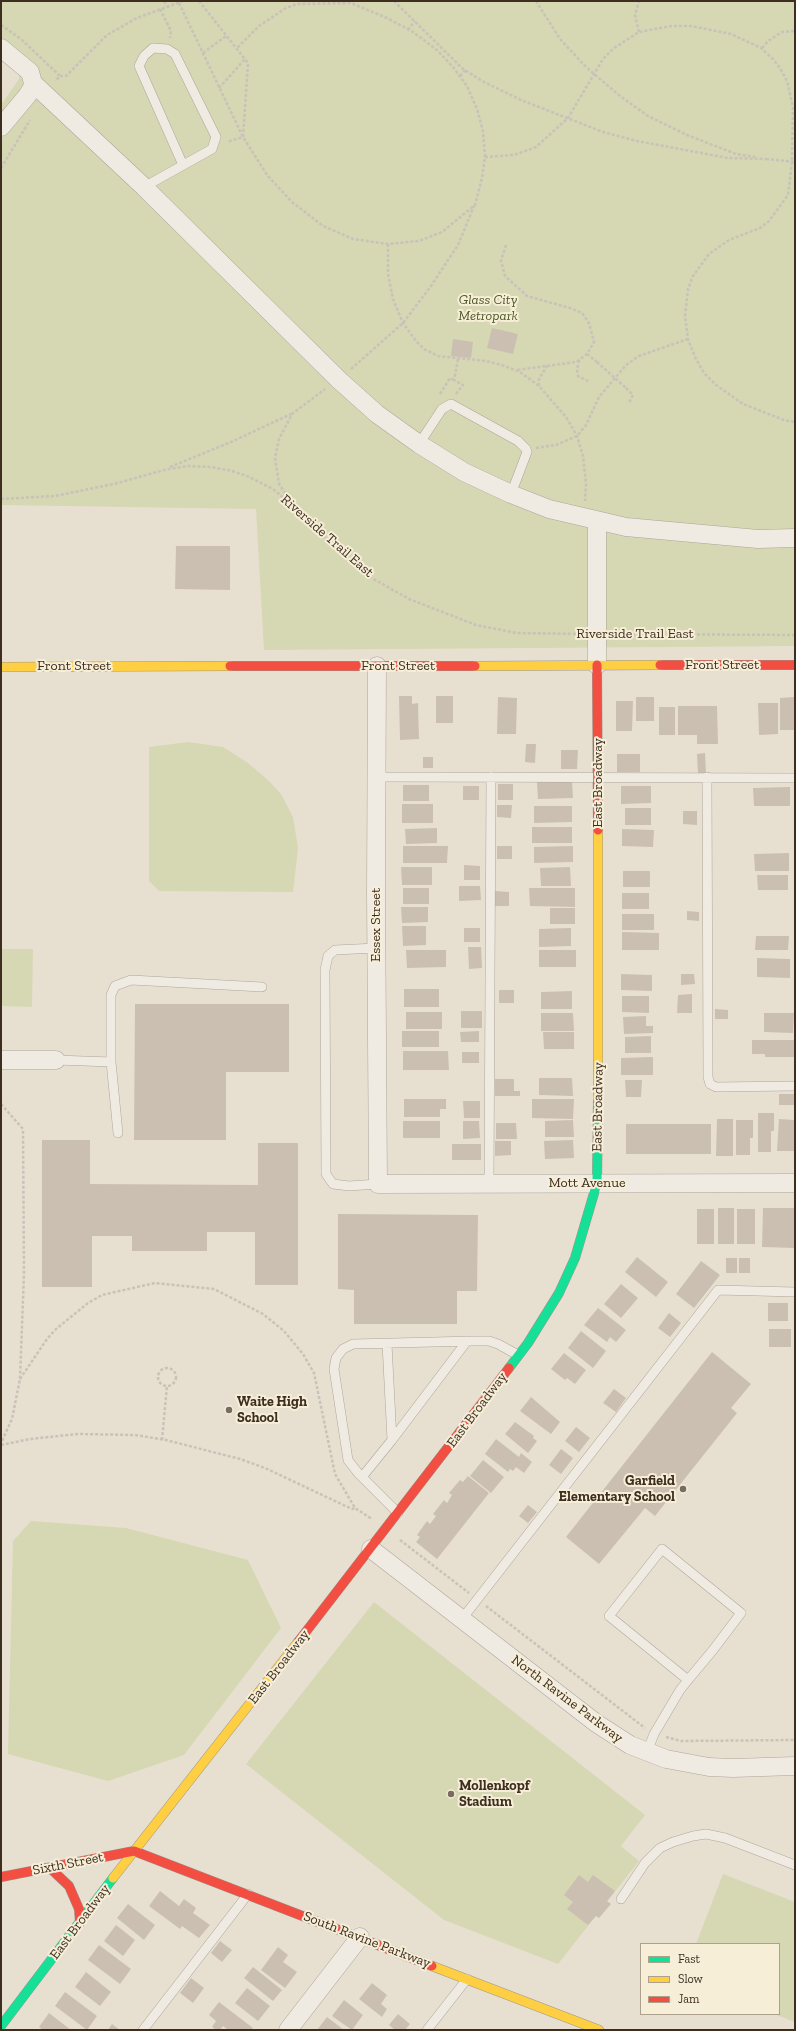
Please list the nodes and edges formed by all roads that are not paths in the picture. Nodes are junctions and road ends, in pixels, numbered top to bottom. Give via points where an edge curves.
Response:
1 (1, 48) edge
2 (33, 83) junction
3 (1, 127) edge
4 (184, 165) junction
5 (144, 187) junction
6 (419, 444) junction
7 (511, 494) junction
8 (597, 520) junction
9 (795, 538) edge
10 (597, 665) junction
11 (795, 665) edge
12 (376, 666) junction
13 (1, 667) edge
14 (376, 777) junction
15 (491, 777) junction
16 (598, 777) junction
17 (707, 777) junction
18 (795, 778) edge
19 (376, 948) junction
20 (262, 987) dead end
21 (1, 1060) edge
22 (56, 1060) joint
23 (111, 1062) junction
24 (795, 1086) edge
25 (118, 1133) dead end
26 (597, 1183) junction
27 (795, 1183) edge
28 (378, 1184) junction
29 (489, 1184) junction
30 (795, 1292) edge
31 (467, 1341) junction
32 (387, 1344) junction
33 (518, 1355) junction
34 (392, 1440) junction
35 (362, 1477) junction
36 (398, 1513) junction
37 (371, 1549) junction
38 (462, 1619) junction
39 (688, 1680) junction
40 (647, 1752) junction
41 (795, 1766) edge
42 (134, 1851) junction
43 (795, 1864) edge
44 (50, 1868) junction
45 (1, 1878) edge
46 (248, 1894) junction
47 (621, 1899) dead end
48 (80, 1923) junction
49 (360, 1937) junction
50 (467, 1978) junction
51 (1, 2026) edge
52 (578, 2026) edge
53 (143, 2030) edge
54 (288, 2030) edge
55 (427, 2030) edge
56 (599, 2030) edge

1 - 2 street via 30,72
2 - 3 street via 28,94
2 - 5 street
4 - 4 lane via 212,150 216,136 175,54 167,49 154,48 144,56 138,66
4 - 5 lane
5 - 6 street via 339,380 377,414
6 - 7 street via 464,472
6 - 7 lane via 442,409 452,404 518,441 526,449
7 - 8 street via 549,509
8 - 9 street via 626,527 758,539
8 - 10 street
10 - 11 street, Front Street
10 - 12 street, Front Street
10 - 16 street, East Broadway
12 - 13 street, Front Street
12 - 14 street, Essex Street
14 - 15 lane
14 - 19 street, Essex Street
15 - 16 lane
15 - 29 lane
16 - 17 lane
16 - 26 street, East Broadway
17 - 18 lane
17 - 24 lane via 708,1077 710,1084 716,1087
19 - 28 street, Essex Street
19 - 28 lane via 335,950 328,956 326,1174 333,1184
20 - 23 lane via 131,980 115,986 111,995
21 - 22 street
22 - 23 lane
23 - 25 lane
26 - 27 street, Mott Avenue
26 - 29 street, Mott Avenue
26 - 33 street, East Broadway via 575,1258 559,1293
28 - 29 street, Mott Avenue
30 - 38 lane via 718,1290
31 - 32 lane
31 - 33 lane via 489,1341
31 - 34 lane
32 - 34 lane
32 - 35 lane via 353,1344 343,1349 336,1358 334,1369 348,1460
33 - 36 street, East Broadway
34 - 35 lane
35 - 36 lane
36 - 37 street, East Broadway
37 - 38 street, North Ravine Parkway
37 - 42 street, East Broadway
38 - 40 street, North Ravine Parkway via 596,1722 630,1745
39 - 39 lane via 740,1613 662,1549 609,1616
39 - 40 lane via 669,1706
40 - 41 street, North Ravine Parkway via 666,1759 709,1767
42 - 44 street, Sixth Street
42 - 46 street, South Ravine Parkway
42 - 48 street, East Broadway
43 - 47 lane via 725,1838 706,1834 692,1836 660,1848 645,1863
44 - 45 street, Sixth Street
44 - 48 street via 69,1886 79,1909
46 - 49 street, South Ravine Parkway
46 - 53 lane
48 - 51 street, East Broadway
49 - 50 street, South Ravine Parkway
49 - 54 street
50 - 52 street, South Ravine Parkway
50 - 55 lane
52 - 56 street, South Ravine Parkway

